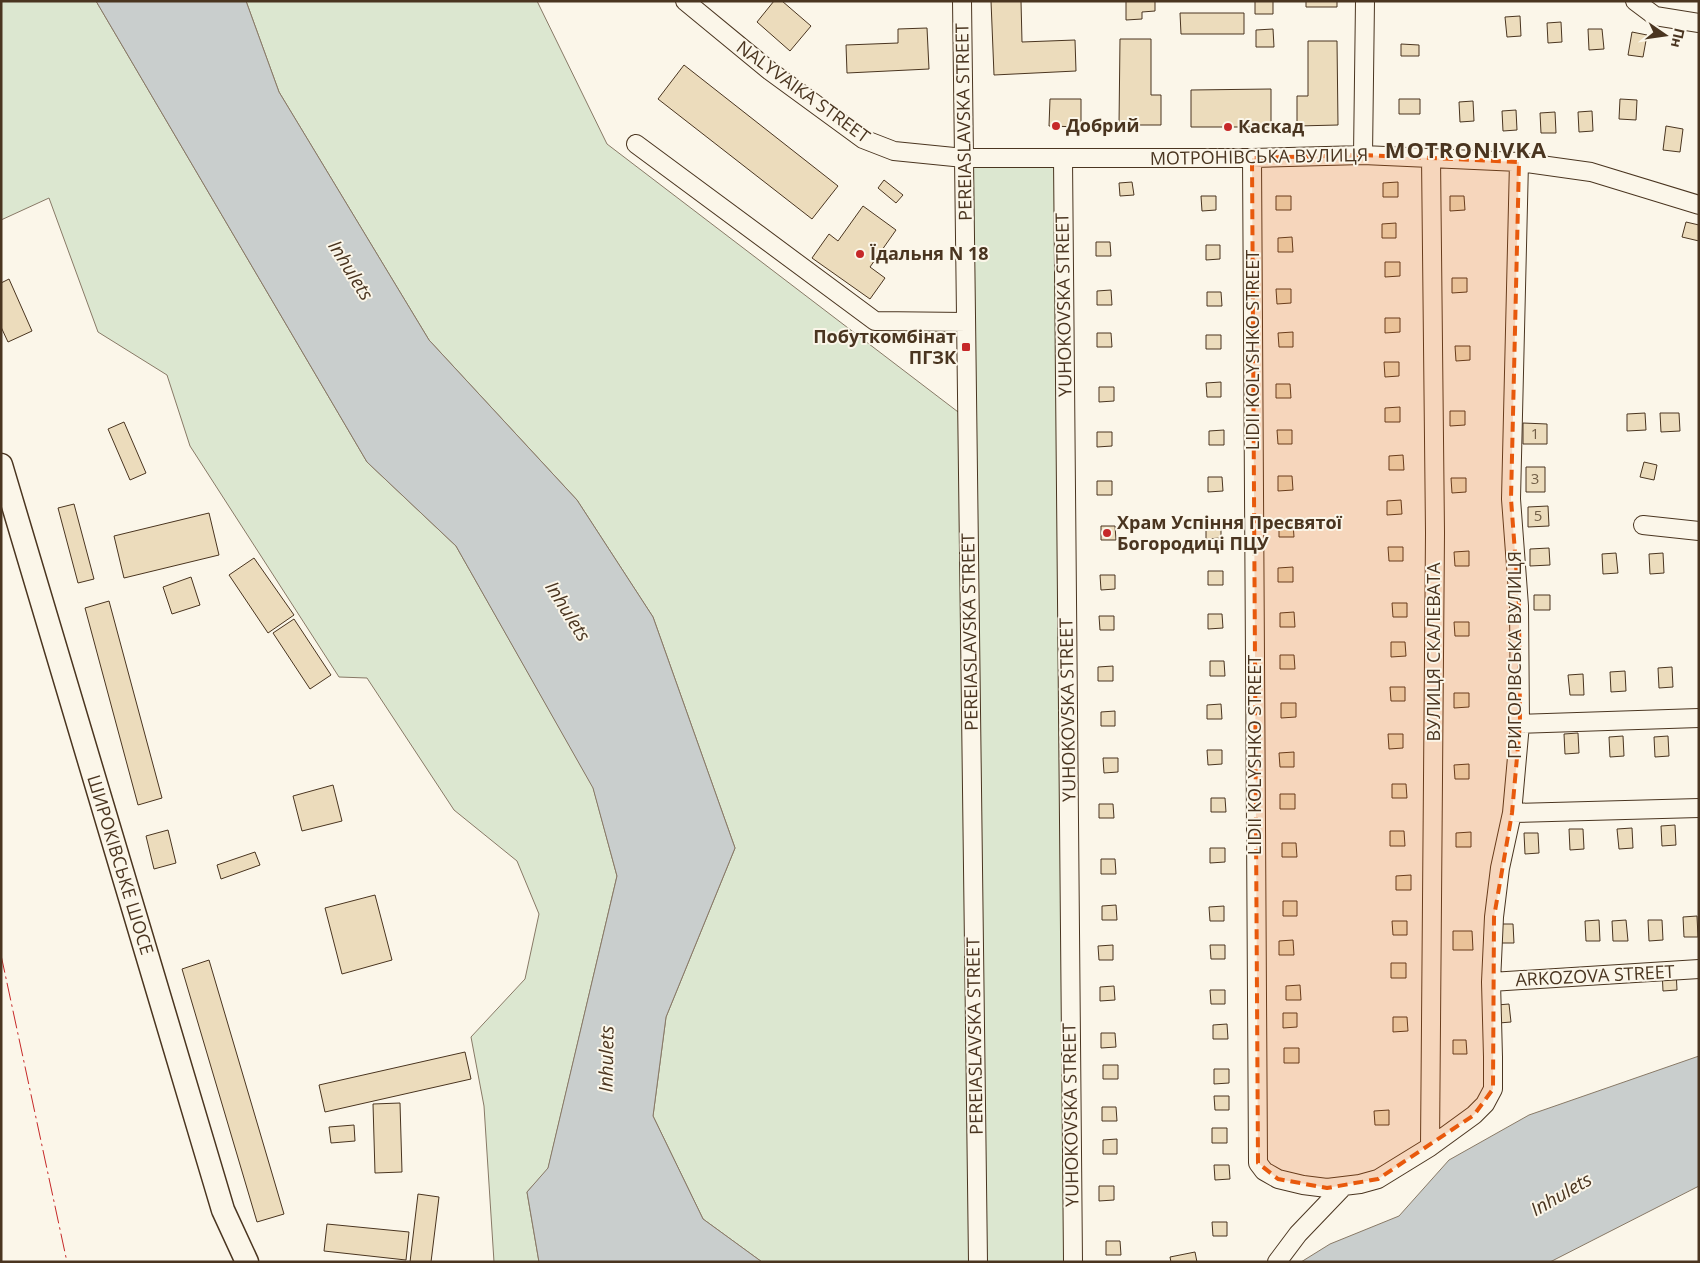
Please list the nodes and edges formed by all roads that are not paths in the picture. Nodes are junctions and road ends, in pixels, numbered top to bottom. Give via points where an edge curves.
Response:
1 (685, 1) edge
2 (962, 1) edge
3 (1365, 1) edge
4 (1635, 1) edge
5 (1699, 23) edge
6 (636, 144) dead end
7 (1363, 155) junction
8 (964, 158) junction
9 (1252, 158) junction
10 (1431, 158) junction
11 (1063, 159) junction
12 (1519, 162) junction
13 (1699, 206) edge
14 (966, 322) junction
15 (1, 465) edge
16 (1643, 525) dead end
17 (1699, 531) edge
18 (1699, 718) edge
19 (1520, 724) junction
20 (1699, 808) edge
21 (1512, 814) junction
22 (1699, 969) edge
23 (1491, 982) junction
24 (1430, 1147) junction
25 (1343, 1188) junction
26 (247, 1262) edge
27 (978, 1262) edge
28 (1073, 1262) edge
29 (1276, 1262) edge

1 - 8 street, NALYVAIKA STREET via 762,65 863,139 894,151
2 - 8 street, PEREIASLAVSKA STREET
3 - 7 street
4 - 5 street via 1655,16
6 - 14 street via 875,321
7 - 9 street, МОТРОНІВСЬКА ВУЛИЦЯ
7 - 10 street, МОТРОНІВСЬКА ВУЛИЦЯ
8 - 11 street, МОТРОНІВСЬКА ВУЛИЦЯ
8 - 14 street, PEREIASLAVSKA STREET
9 - 11 street, МОТРОНІВСЬКА ВУЛИЦЯ
9 - 25 street, LIDII KOLYSHKO STREET via 1258,1163 1278,1179
10 - 12 street, МОТРОНІВСЬКА ВУЛИЦЯ
10 - 24 street, ВУЛИЦЯ СКАЛЕВАТА via 1435,533
11 - 28 street, YUHOKOVSKA STREET
12 - 13 street, МОТРОНІВСЬКА ВУЛИЦЯ via 1591,172
12 - 19 street, ГРИГОРІВСЬКА ВУЛИЦЯ via 1511,499 1519,606
14 - 27 street, PEREIASLAVSKA STREET
15 - 26 main road, ШИРОКІВСЬКЕ ШОСЕ via 223,1210
16 - 17 street
18 - 19 street
19 - 21 street, ГРИГОРІВСЬКА ВУЛИЦЯ
20 - 21 street
21 - 23 street, ГРИГОРІВСЬКА ВУЛИЦЯ via 1500,868
22 - 23 street, ARKOZOVA STREET
23 - 24 street, ГРИГОРІВСЬКА ВУЛИЦЯ via 1493,1089 1486,1104 1474,1116
24 - 25 street, LIDII KOLYSHKO STREET via 1378,1179
25 - 29 street

